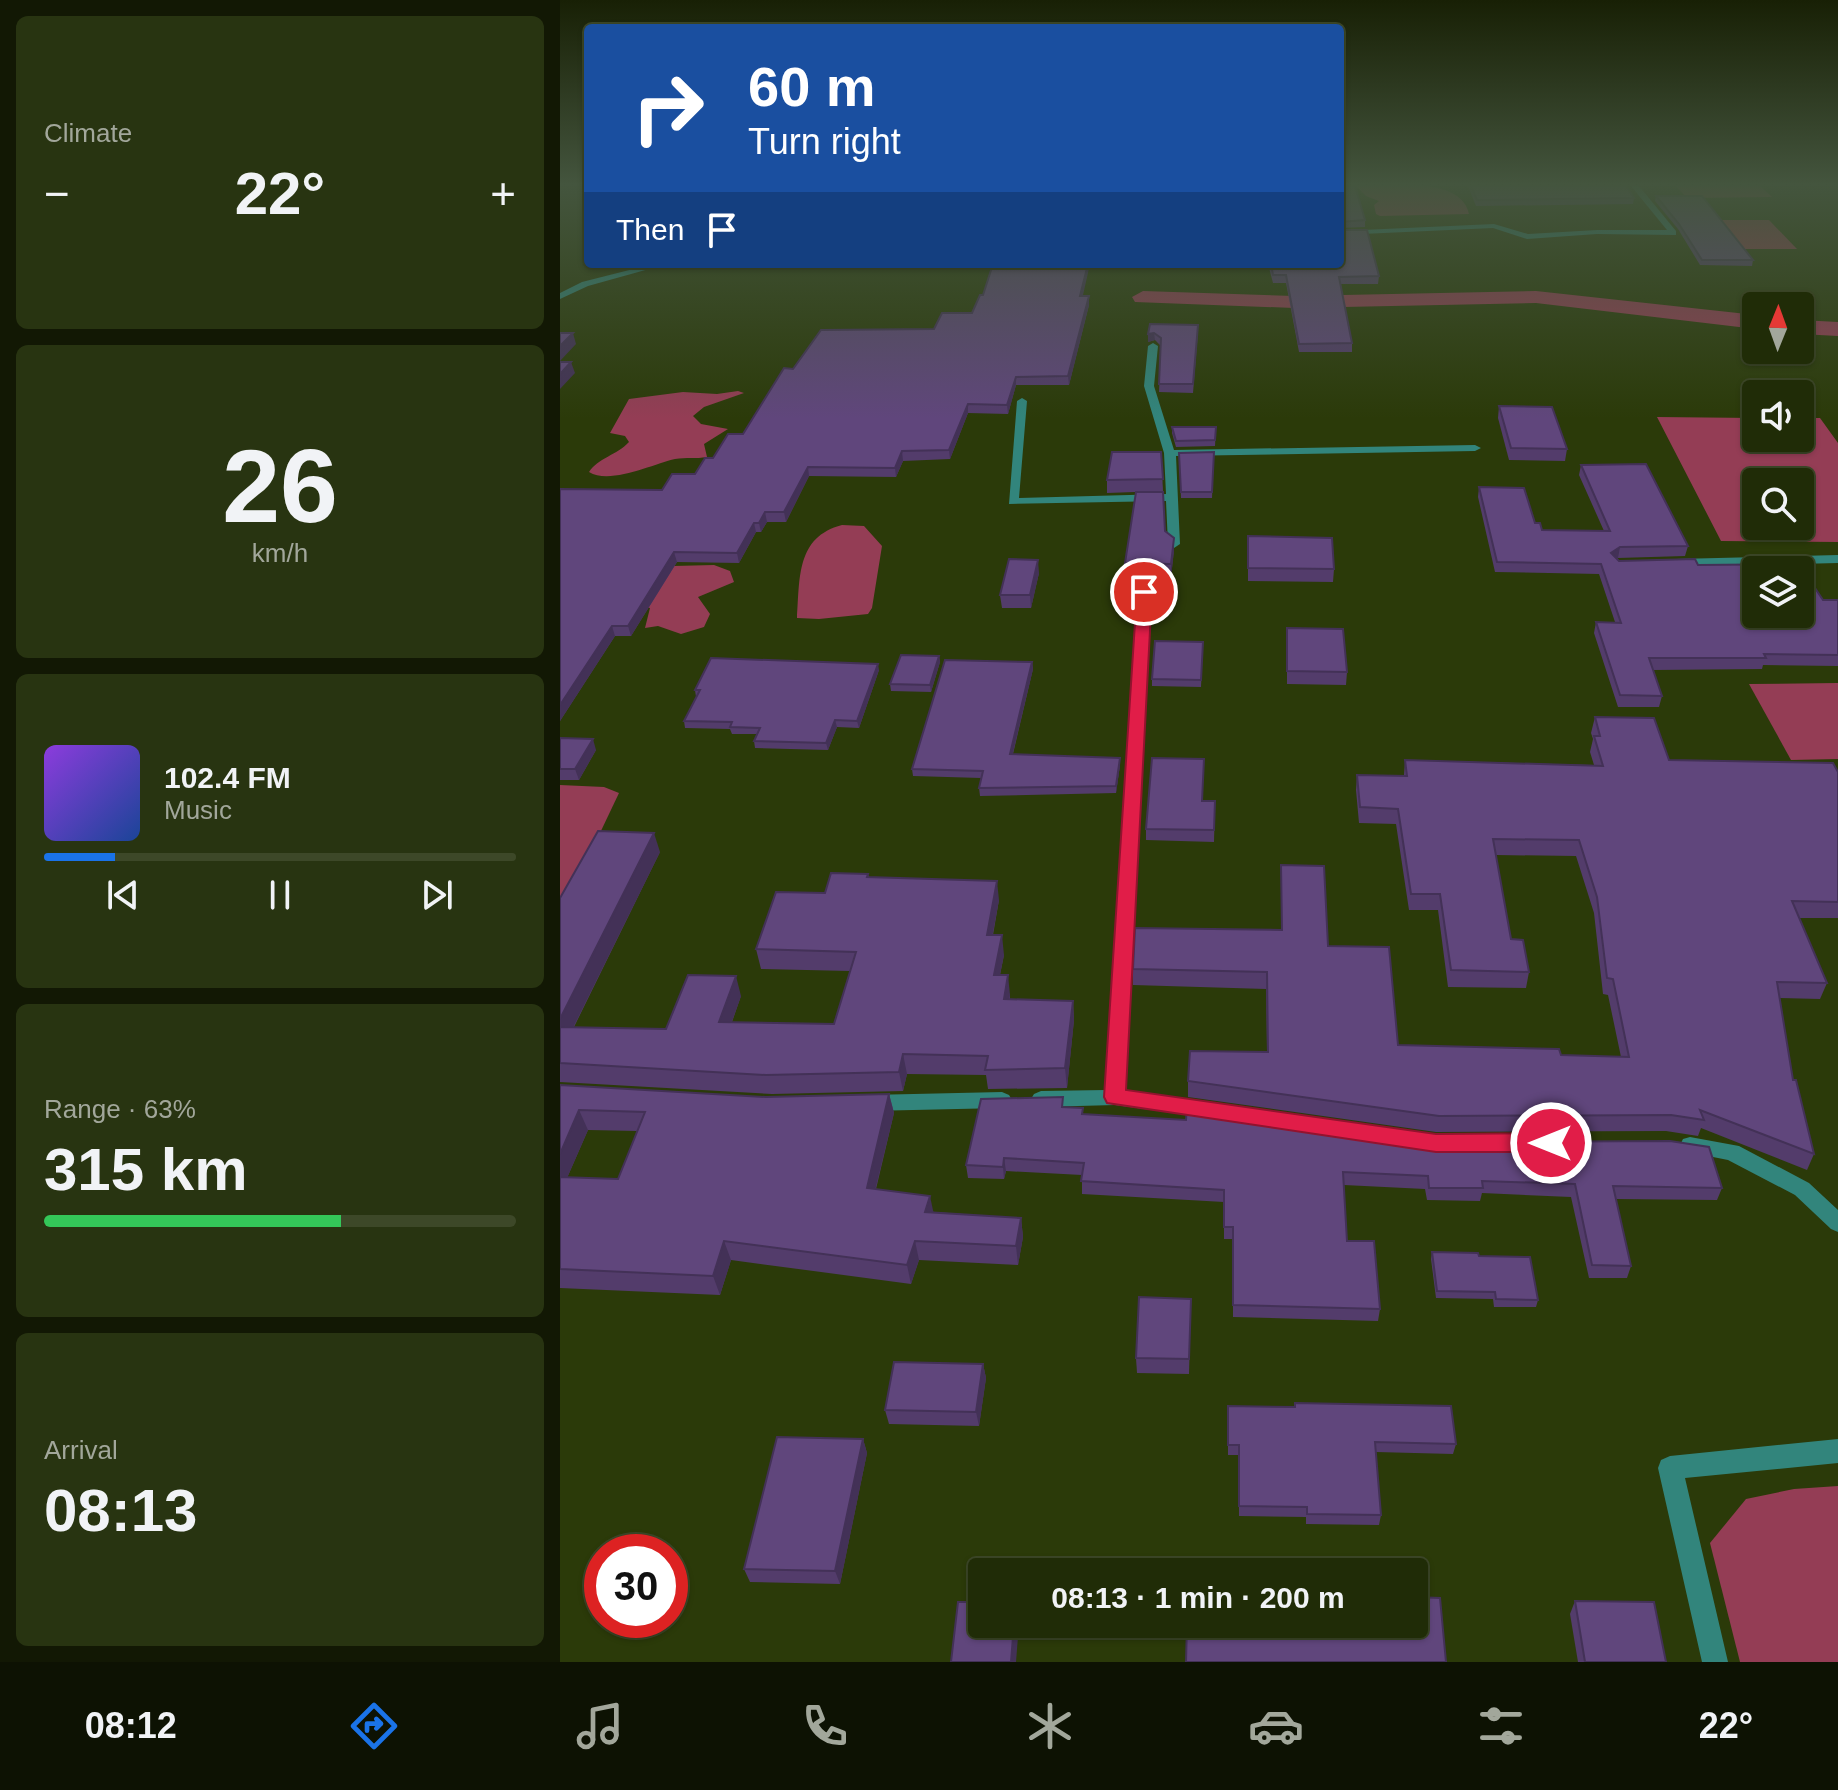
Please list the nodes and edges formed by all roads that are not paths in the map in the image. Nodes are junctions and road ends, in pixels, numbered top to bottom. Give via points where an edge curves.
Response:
1 (647, 268) edge
2 (560, 296) edge
3 (1153, 346) edge
4 (1022, 401) dead end
5 (1475, 448) dead end
6 (1170, 453) junction
7 (1172, 497) junction
8 (1174, 544) edge
9 (1838, 559) edge
10 (1665, 563) edge
11 (1144, 592) dead end
12 (1115, 1097) junction
13 (850, 1103) edge
14 (1222, 1112) edge
15 (1666, 1142) edge
16 (1838, 1223) edge
17 (1838, 1451) edge
18 (1715, 1662) edge

1 - 2 street
3 - 6 street via 1149,386
4 - 7 street via 1013,502
5 - 6 street
6 - 7 street
7 - 8 street
9 - 10 street
11 - 12 street
12 - 13 street
12 - 14 street
15 - 16 street via 1732,1152 1802,1189
17 - 18 street via 1670,1468

